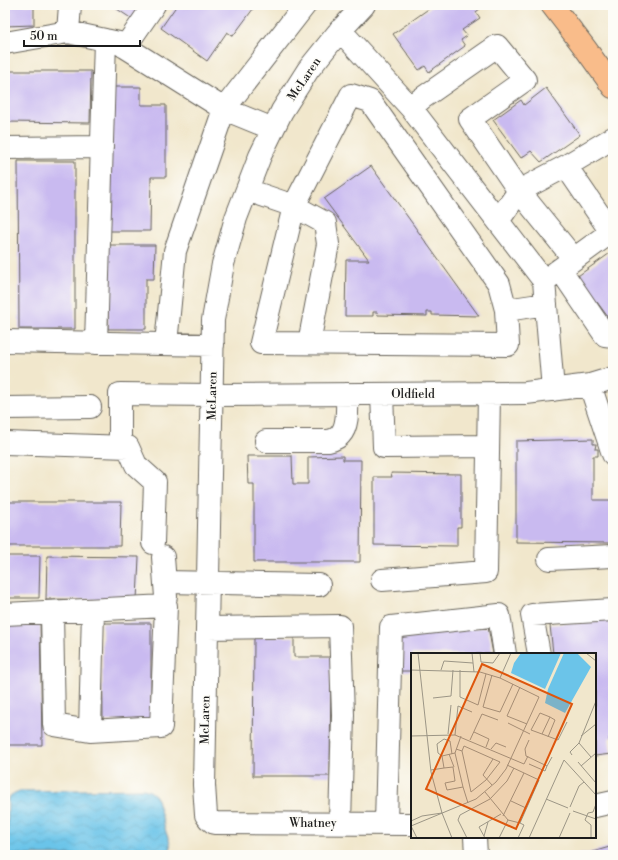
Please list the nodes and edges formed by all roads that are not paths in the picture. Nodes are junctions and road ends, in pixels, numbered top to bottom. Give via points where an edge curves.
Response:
1 (70, 5) edge
2 (154, 5) edge
3 (305, 5) edge
4 (364, 5) edge
5 (552, 5) edge
6 (340, 30) junction
7 (68, 32) junction
8 (104, 40) junction
9 (5, 43) edge
10 (125, 47) junction
11 (613, 87) edge
12 (411, 108) junction
13 (224, 109) junction
14 (273, 129) junction
15 (613, 138) edge
16 (102, 146) junction
17 (5, 148) edge
18 (566, 166) junction
19 (247, 190) junction
20 (519, 192) junction
21 (294, 206) junction
22 (498, 221) junction
23 (612, 231) edge
24 (559, 270) junction
25 (546, 304) junction
26 (506, 310) junction
27 (613, 336) edge
28 (5, 342) edge
29 (96, 343) junction
30 (309, 343) junction
31 (166, 344) junction
32 (212, 345) junction
33 (613, 378) edge
34 (590, 385) junction
35 (554, 390) junction
36 (347, 394) junction
37 (382, 394) junction
38 (488, 394) junction
39 (212, 395) junction
40 (90, 406) dead end
41 (5, 408) edge
42 (266, 442) dead end
43 (5, 443) edge
44 (120, 446) junction
45 (488, 446) junction
46 (613, 454) edge
47 (613, 556) edge
48 (549, 559) dead end
49 (382, 580) dead end
50 (165, 582) junction
51 (208, 583) junction
52 (319, 585) dead end
53 (166, 606) junction
54 (93, 610) junction
55 (613, 610) edge
56 (52, 612) junction
57 (5, 614) edge
58 (207, 628) junction
59 (505, 653) edge
60 (539, 653) edge
61 (90, 731) junction
62 (613, 802) edge
63 (596, 806) edge
64 (214, 823) joint
65 (340, 823) junction
66 (386, 824) junction
67 (411, 824) edge
68 (475, 838) edge
69 (476, 855) edge

1 - 7 street
2 - 10 street
3 - 13 street
4 - 6 street, McLaren
5 - 11 main road
6 - 12 street
6 - 14 street, McLaren via 308,70
7 - 8 street
7 - 9 street
8 - 10 street
8 - 16 street
10 - 13 street
12 - 20 street via 497,46 525,80 470,119
12 - 22 street
13 - 14 street
13 - 31 street via 175,251
14 - 19 street, McLaren
15 - 18 street
16 - 17 street
16 - 29 street
18 - 20 street
18 - 23 street
19 - 21 street
19 - 32 street, McLaren via 223,264 213,320
20 - 22 street
20 - 24 street
21 - 26 street via 351,95 370,101 499,284
21 - 30 street via 325,223 328,244
21 - 30 street via 262,343
22 - 24 street
23 - 24 street
24 - 25 street
24 - 27 street via 604,335
25 - 26 street
25 - 35 street
26 - 30 street via 508,345
28 - 29 street
29 - 31 street
31 - 32 street
32 - 39 street, McLaren
33 - 34 street, Oldfield
34 - 35 street, Oldfield
34 - 46 street
35 - 38 street, Oldfield
36 - 37 street, Oldfield
36 - 39 street, Oldfield
36 - 42 street via 344,428 335,439
37 - 38 street, Oldfield
37 - 45 street via 384,447
38 - 45 street
39 - 44 street, Oldfield via 120,394
39 - 51 street, McLaren
40 - 41 street
43 - 44 street
44 - 50 street via 128,447 136,465 155,482 158,550
45 - 49 street via 486,572
47 - 48 street
50 - 51 street
50 - 53 street
51 - 52 street
51 - 58 street, McLaren
53 - 54 street
53 - 61 street via 161,727
54 - 56 street
54 - 61 street
55 - 60 street via 532,615
56 - 57 street
56 - 61 street via 54,725
58 - 64 street, McLaren via 204,785 206,815
58 - 65 street via 340,626 343,714
59 - 66 street via 499,616 391,627
62 - 63 street
64 - 65 street, Whatney
65 - 66 street, Whatney
66 - 67 street, Whatney
68 - 69 street

